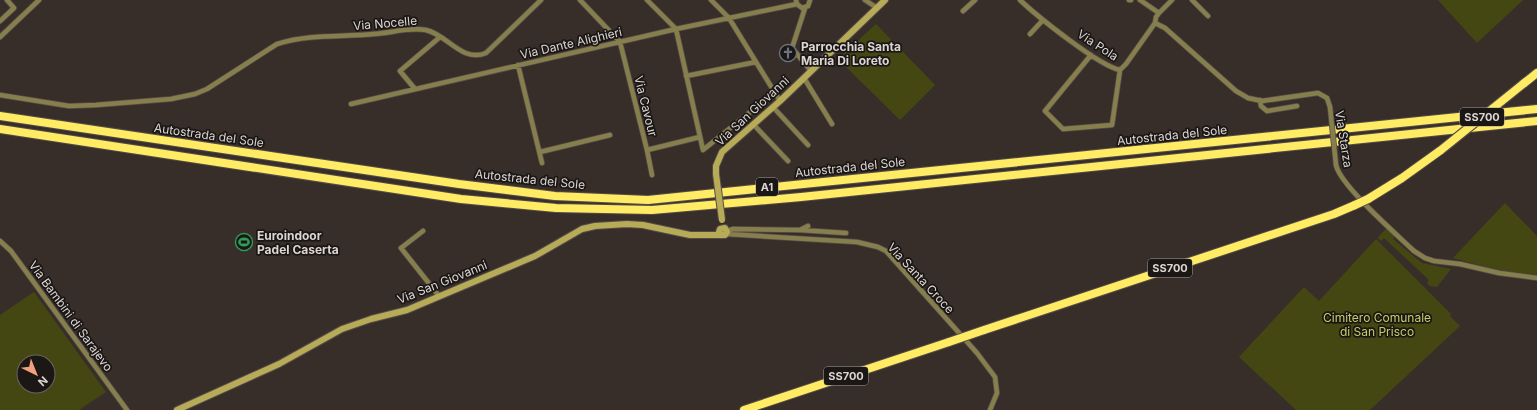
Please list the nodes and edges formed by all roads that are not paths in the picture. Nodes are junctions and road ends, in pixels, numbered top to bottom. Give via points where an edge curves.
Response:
1 (7, 0) edge
2 (39, 0) edge
3 (541, 0) edge
4 (580, 0) edge
5 (647, 0) edge
6 (711, 0) edge
7 (810, 0) edge
8 (865, 0) edge
9 (885, 0) edge
10 (975, 0) edge
11 (1020, 0) edge
12 (1140, 0) edge
13 (1172, 0) edge
14 (1192, 0) edge
15 (796, 2) edge
16 (805, 8) junction
17 (876, 8) junction
18 (963, 11) dead end
19 (1159, 13) junction
20 (1208, 16) dead end
21 (729, 18) junction
22 (1043, 20) junction
23 (0, 21) edge
24 (1155, 23) junction
25 (676, 29) junction
26 (1030, 34) dead end
27 (0, 37) edge
28 (440, 37) junction
29 (620, 42) junction
30 (1091, 55) junction
31 (756, 62) junction
32 (518, 65) junction
33 (1120, 70) junction
34 (811, 71) junction
35 (1537, 73) edge
36 (686, 76) junction
37 (804, 78) junction
38 (415, 89) junction
39 (775, 92) junction
40 (0, 95) edge
41 (1260, 100) junction
42 (780, 101) junction
43 (351, 104) dead end
44 (1297, 106) dead end
45 (773, 107) junction
46 (1537, 108) edge
47 (0, 116) edge
48 (1537, 121) edge
49 (753, 124) junction
50 (832, 124) dead end
51 (0, 129) edge
52 (610, 135) dead end
53 (700, 137) junction
54 (808, 145) dead end
55 (647, 150) junction
56 (540, 152) junction
57 (788, 161) dead end
58 (542, 163) dead end
59 (652, 175) dead end
60 (808, 226) dead end
61 (423, 230) dead end
62 (800, 230) junction
63 (723, 231) junction
64 (846, 233) dead end
65 (0, 241) edge
66 (1537, 278) edge
67 (439, 296) junction
68 (122, 408) edge
69 (127, 410) edge
70 (178, 410) edge
71 (744, 410) edge
72 (990, 410) edge

1 - 23 street via 14,8
2 - 27 street
3 - 28 street, Via Nocelle via 486,53 479,56 468,55
4 - 29 street
5 - 25 street
6 - 21 street
7 - 16 street
8 - 17 street
9 - 17 street, Via San Giovanni
10 - 18 street
11 - 22 street, Via Pola
12 - 19 street
13 - 19 street
14 - 20 street
15 - 16 street
15 - 21 street, Via Dante Alighieri
16 - 34 street via 792,48
17 - 34 street, Via San Giovanni
19 - 24 street, Via Pola
21 - 25 street, Via Dante Alighieri
21 - 31 street
22 - 26 street
22 - 30 street, Via Pola
24 - 33 street, Via Pola
24 - 41 street, Via Starza via 1165,28 1236,91 1248,98
25 - 29 street, Via Dante Alighieri
25 - 36 street
28 - 38 street via 400,71
28 - 40 street, Via Nocelle via 433,32 419,29 302,38 277,44 196,94 171,99 69,106
29 - 32 street, Via Dante Alighieri
29 - 55 street, Via Cavour
30 - 33 street, Via Pola
30 - 33 street via 1045,111 1063,129 1112,125
31 - 36 street
31 - 39 street
32 - 38 street, Via Dante Alighieri
32 - 56 street
34 - 37 street, Via San Giovanni
35 - 71 highway, SS700, bridge via 1442,150 1402,178 1334,214
36 - 53 street
37 - 42 street, Via San Giovanni
37 - 50 street
38 - 43 street, Via Dante Alighieri
39 - 42 street
39 - 53 street via 703,150
41 - 44 street via 1261,106 1267,111
41 - 66 street, Via Starza, bridge via 1318,93 1327,98 1338,172 1355,193 1414,251 1425,258 1499,274
42 - 45 street, Via San Giovanni
45 - 49 street, Via San Giovanni
45 - 54 street
46 - 47 highway, Autostrada del Sole / A1 via 648,200 556,196 466,185
48 - 51 highway, Autostrada del Sole / A1 via 652,210 556,208 461,199
49 - 57 street
49 - 63 street, Via San Giovanni, bridge via 722,152 716,166
52 - 56 street
53 - 55 street
55 - 59 street, Via Cavour
56 - 58 street
60 - 62 street
61 - 67 street via 401,248
62 - 63 street
62 - 64 street
63 - 67 street, Via San Giovanni via 700,236 643,225 594,226 582,229 536,256
63 - 72 street, Via Santa Croce via 857,242 886,251 977,353 994,377 997,393
65 - 68 street, Via Bambini di Sarajevo via 11,251
67 - 70 street, Via San Giovanni via 407,310 342,329 279,364
68 - 69 street, Via Bambini di Sarajevo

